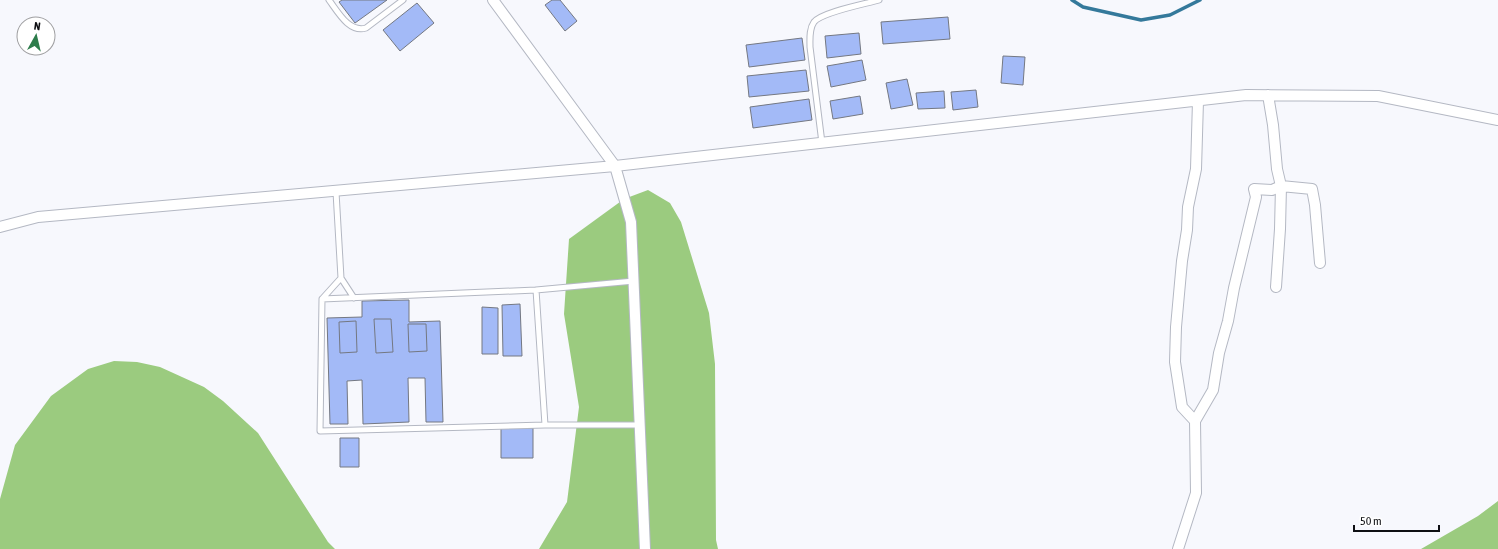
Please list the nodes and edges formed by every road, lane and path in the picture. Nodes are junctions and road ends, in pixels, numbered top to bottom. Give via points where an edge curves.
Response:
1 (329, 0) edge
2 (403, 0) edge
3 (493, 0) edge
4 (879, 0) edge
5 (1268, 95) junction
6 (1198, 101) junction
7 (1498, 120) edge
8 (822, 143) junction
9 (615, 166) junction
10 (1281, 186) junction
11 (336, 192) junction
12 (0, 227) edge
13 (1320, 263) dead end
14 (341, 278) junction
15 (634, 281) junction
16 (1276, 287) dead end
17 (536, 290) junction
18 (354, 298) junction
19 (322, 299) junction
20 (1195, 422) junction
21 (545, 425) junction
22 (640, 425) junction
23 (645, 549) edge
24 (1178, 549) edge

1 - 2 lane via 350,26 362,29
3 - 9 street
4 - 8 lane via 824,15 814,22 810,34 810,47
5 - 6 street
5 - 7 street via 1378,96
5 - 10 street
6 - 8 street
6 - 20 street via 1196,169 1188,207 1182,261 1175,362 1182,407
8 - 9 street
9 - 11 street
9 - 15 street via 631,222
10 - 13 street via 1312,189
10 - 16 street
10 - 20 street via 1272,190 1254,189 1256,197 1219,353 1213,390
11 - 12 street via 38,217
11 - 14 lane
14 - 18 lane
14 - 19 lane
15 - 17 lane
15 - 22 street
17 - 18 lane
17 - 21 lane
18 - 19 lane
19 - 21 lane via 320,431
20 - 24 street via 1196,493
21 - 22 lane
22 - 23 street

